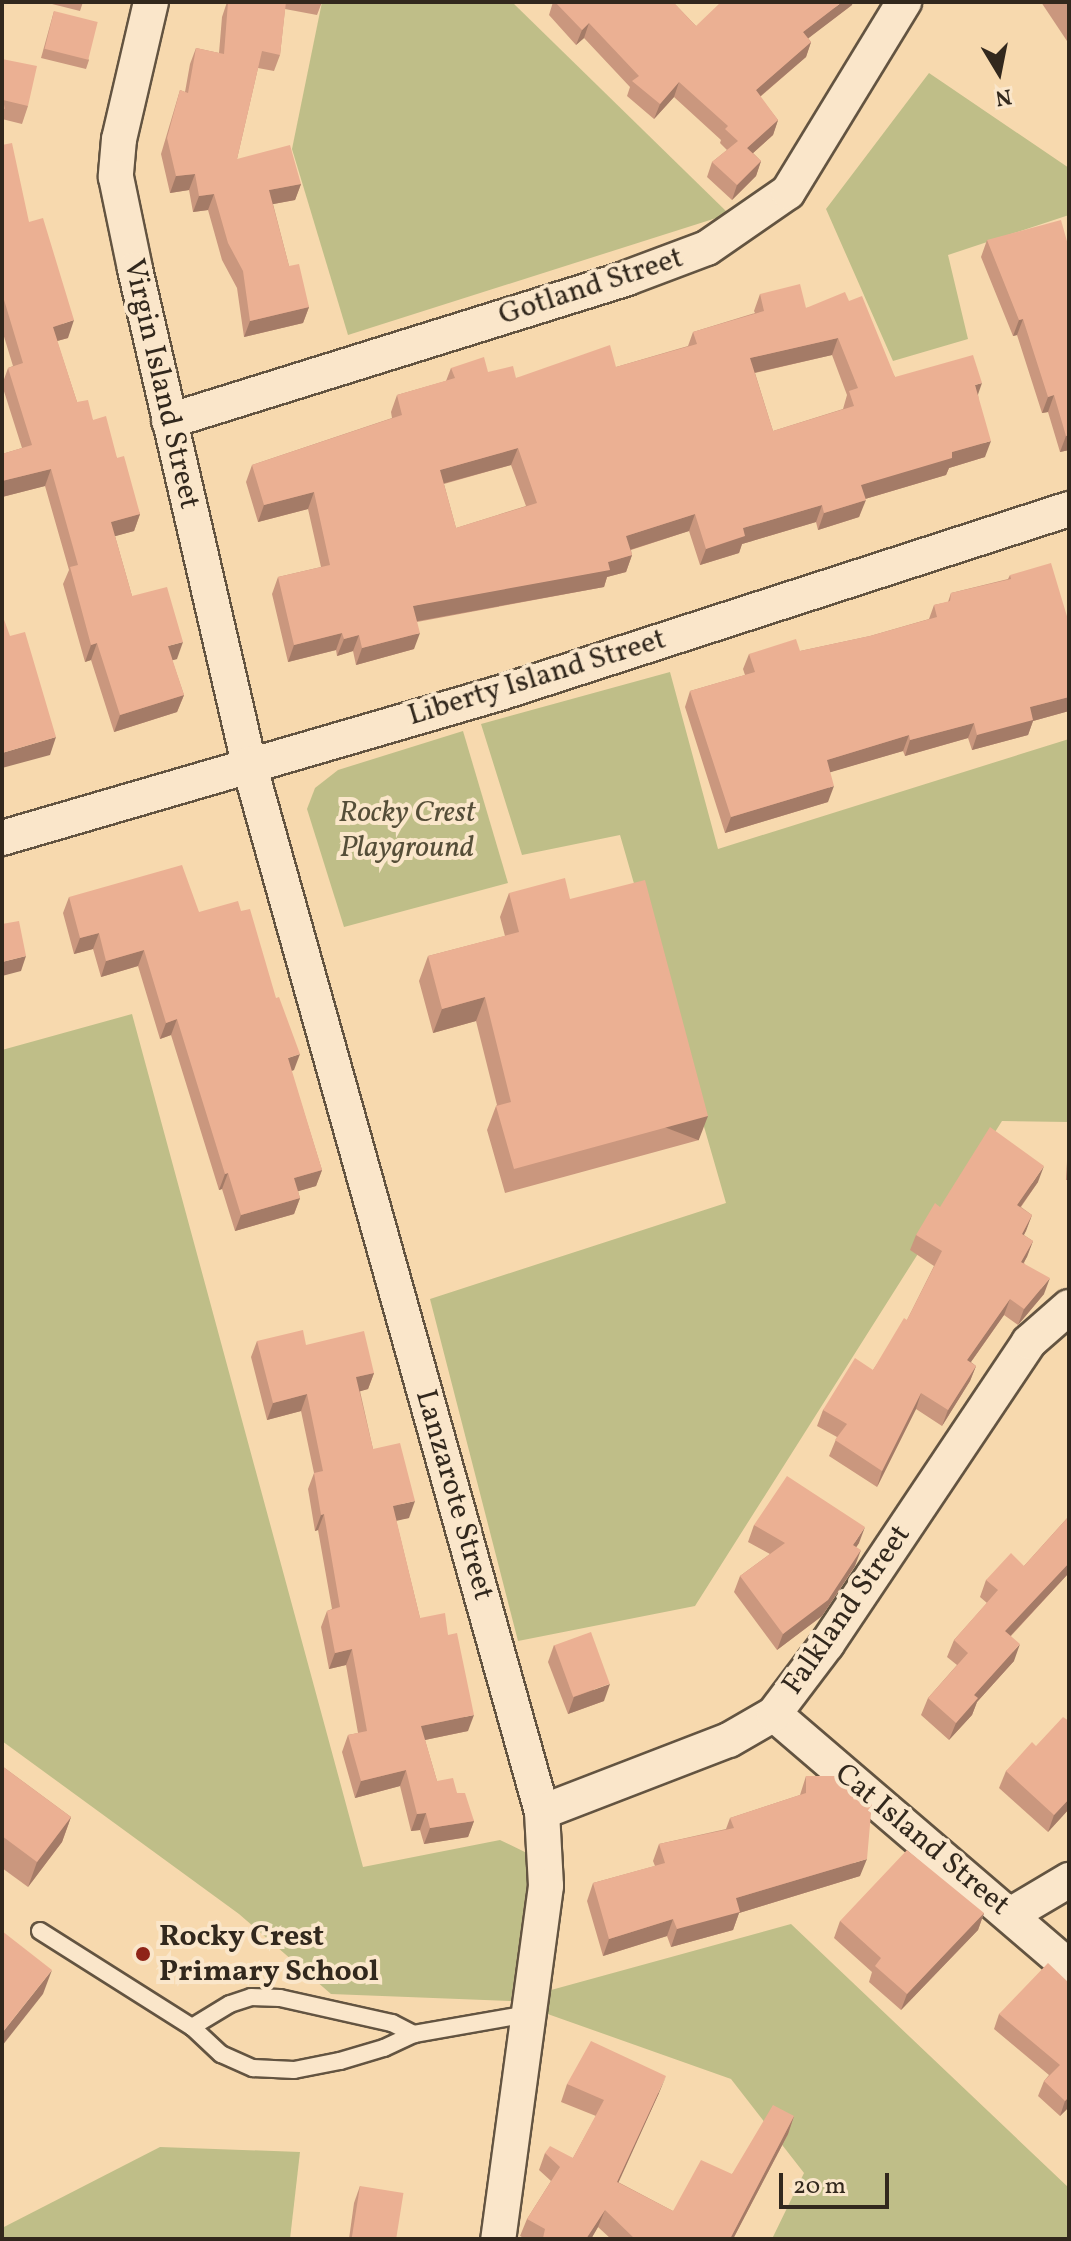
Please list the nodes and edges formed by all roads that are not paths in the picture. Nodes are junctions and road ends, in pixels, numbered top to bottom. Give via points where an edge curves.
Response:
1 (151, 2) edge
2 (904, 2) edge
3 (169, 421) junction
4 (1069, 509) edge
5 (249, 764) junction
6 (2, 838) edge
7 (1069, 1307) edge
8 (774, 1714) junction
9 (542, 1812) junction
10 (1069, 1880) edge
11 (1010, 1915) junction
12 (40, 1931) dead end
13 (1069, 1967) edge
14 (527, 2014) junction
15 (192, 2027) junction
16 (414, 2034) junction
17 (498, 2239) edge

1 - 3 street, Virgin Island Street via 119,139 116,177
2 - 3 street, Gotland Street via 788,192 707,248 627,278
3 - 5 street, Virgin Island Street
4 - 5 street, Liberty Island Street via 500,693
5 - 6 street, Liberty Island Street
5 - 9 street, Lanzarote Street
7 - 8 street, Falkland Street via 1029,1342 827,1644
8 - 9 street, Falkland Street via 729,1740
8 - 11 street, Cat Island Street
9 - 14 street, Lanzarote Street via 546,1886
10 - 11 street
11 - 13 street, Cat Island Street
12 - 15 lane
14 - 16 lane
14 - 17 street, Lanzarote Street
15 - 16 lane via 251,1997 280,1998 392,2023
15 - 16 lane via 221,2054 253,2068 294,2070 384,2048

